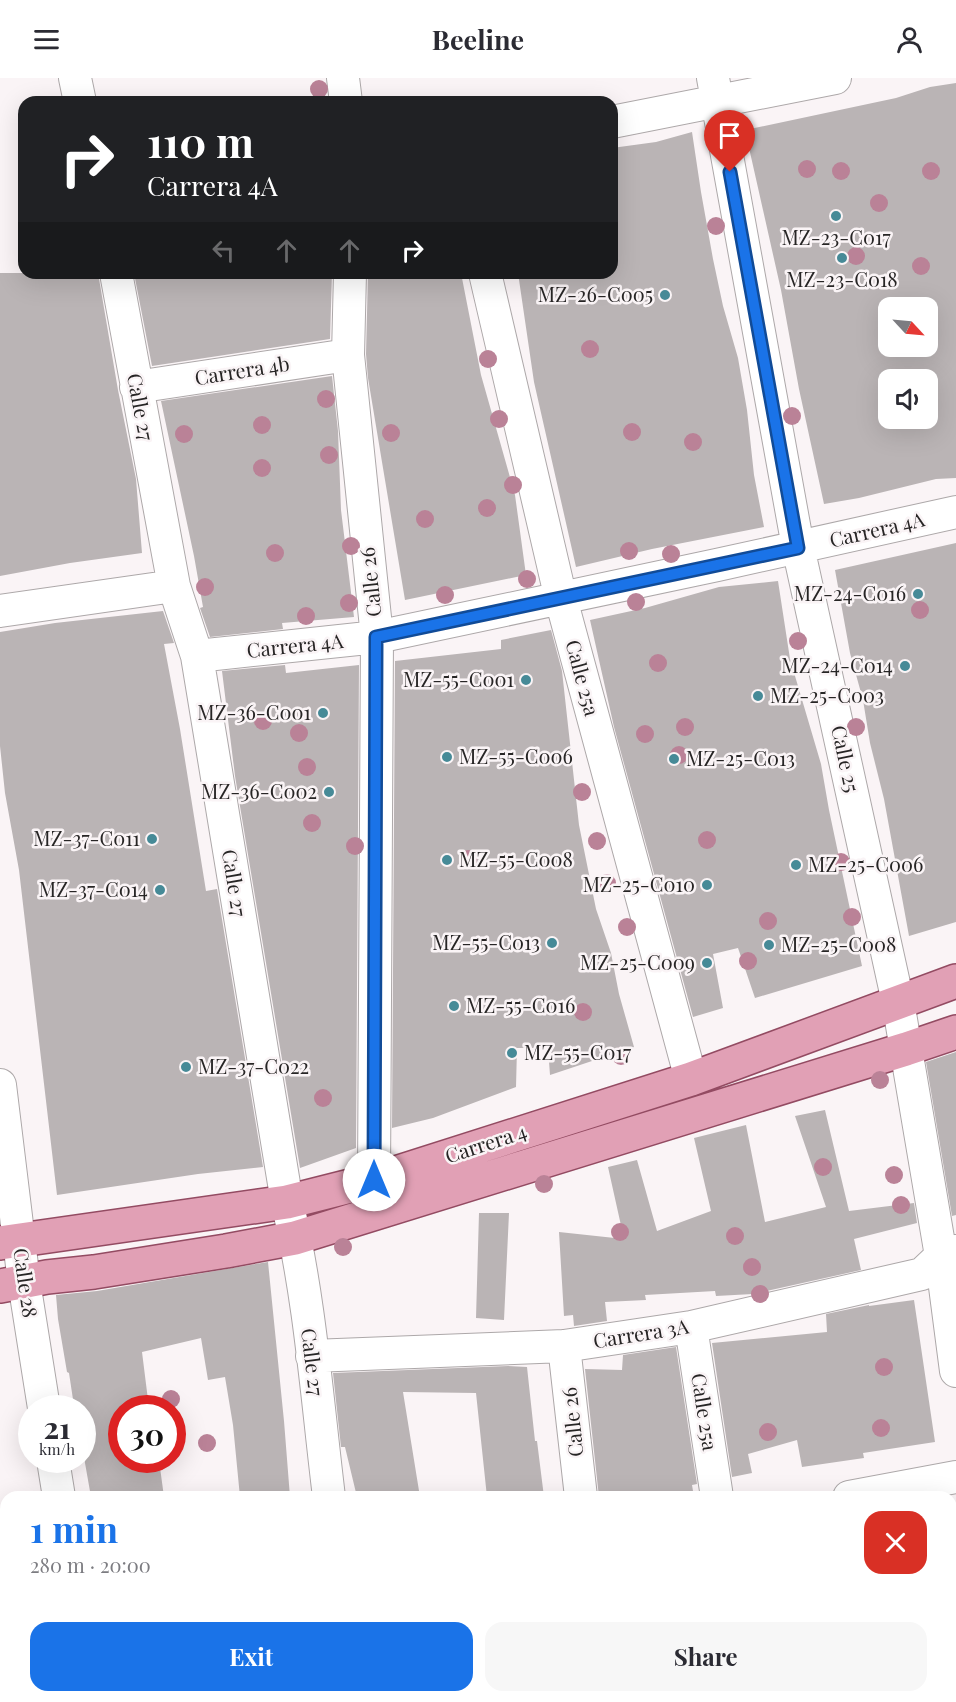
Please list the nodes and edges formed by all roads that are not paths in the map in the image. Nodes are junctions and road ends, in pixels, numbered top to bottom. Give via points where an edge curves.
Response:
1 (75, 78) edge
2 (344, 78) edge
3 (835, 78) edge
4 (715, 90) edge
5 (79, 96) edge
6 (346, 96) edge
7 (618, 120) edge
8 (117, 279) edge
9 (350, 279) edge
10 (486, 279) edge
11 (348, 355) junction
12 (136, 387) junction
13 (956, 512) edge
14 (798, 548) junction
15 (174, 586) junction
16 (561, 599) junction
17 (0, 611) edge
18 (376, 637) junction
19 (197, 656) junction
20 (956, 981) edge
21 (898, 1002) junction
22 (956, 1032) edge
23 (906, 1049) junction
24 (691, 1079) junction
25 (0, 1085) edge
26 (374, 1180) junction
27 (287, 1202) junction
28 (295, 1238) junction
29 (9, 1241) edge
30 (948, 1253) edge
31 (12, 1284) edge
32 (691, 1327) junction
33 (564, 1346) junction
34 (312, 1356) junction
35 (956, 1371) edge
36 (41, 1395) edge
37 (55, 1473) edge
38 (956, 1477) edge
39 (58, 1491) edge
40 (328, 1491) edge
41 (580, 1491) edge
42 (716, 1491) edge
43 (881, 1491) edge

1 - 5 street
2 - 6 street
3 - 4 street
4 - 7 street
4 - 14 street, Calle 25
8 - 12 street, Calle 27
9 - 11 street, Calle 26
10 - 16 street, Calle 25a
11 - 12 street, Carrera 4b
11 - 18 street, Calle 26
12 - 15 street, Calle 27
13 - 14 street, Carrera 4A
14 - 16 street, Carrera 4A
14 - 21 street, Calle 25
15 - 17 street
15 - 19 street, Calle 27
16 - 18 street, Carrera 4A
16 - 24 street, Calle 25a
18 - 19 street, Carrera 4A
18 - 26 street, Calle 26
19 - 27 street, Calle 27
20 - 21 main road, Carrera 4
21 - 23 street, Calle 25
21 - 24 main road, Carrera 4
22 - 23 main road, Carrera 4
23 - 28 main road, Carrera 4
23 - 30 street, Calle 25
24 - 26 main road, Carrera 4
25 - 29 street, Calle 28
26 - 27 main road, Carrera 4
27 - 28 street, Calle 27
27 - 29 main road, Carrera 4
28 - 31 main road, Carrera 4
28 - 34 street, Calle 27
29 - 31 street, Calle 28
30 - 32 street, Carrera 3A via 922,1274
30 - 35 street, Calle 25
31 - 36 street, Calle 28
32 - 33 street, Carrera 3A
32 - 42 street, Calle 25a
33 - 34 street, Carrera 3A
33 - 41 street, Calle 26
34 - 40 street, Calle 27
37 - 39 street
38 - 43 street

